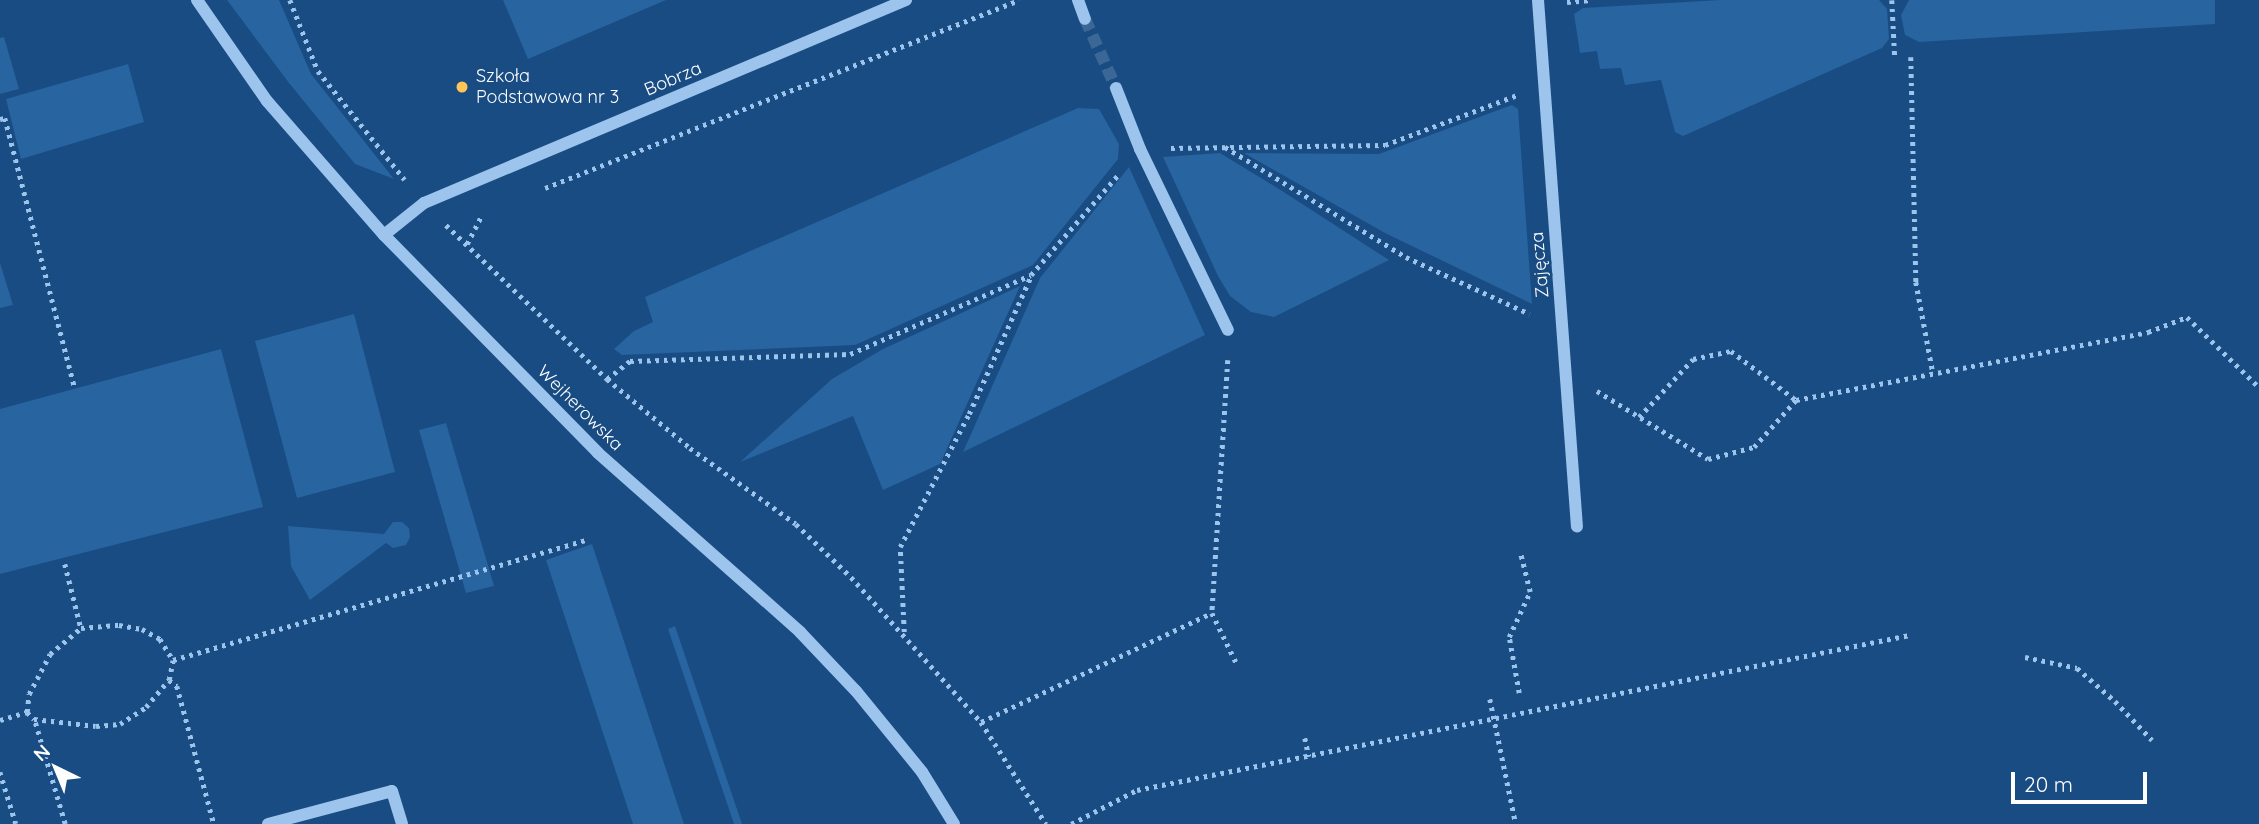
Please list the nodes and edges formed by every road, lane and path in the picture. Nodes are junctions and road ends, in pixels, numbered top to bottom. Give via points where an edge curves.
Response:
1 (197, 0) edge
2 (290, 0) edge
3 (906, 0) edge
4 (1019, 0) edge
5 (1078, 0) edge
6 (1538, 0) edge
7 (1892, 0) edge
8 (1086, 19) tunnel mouth
9 (1911, 57) dead end
10 (1895, 59) dead end
11 (1544, 84) junction
12 (1116, 88) tunnel mouth
13 (0, 119) edge
14 (1225, 146) junction
15 (1140, 149) junction
16 (542, 189) dead end
17 (425, 203) junction
18 (492, 210) dead end
19 (383, 235) junction
20 (467, 244) junction
21 (1031, 275) junction
22 (1228, 330) joint
23 (1562, 330) junction
24 (1566, 372) junction
25 (1933, 373) junction
26 (607, 379) junction
27 (2259, 387) edge
28 (75, 388) dead end
29 (1796, 400) junction
30 (1639, 417) junction
31 (1577, 527) dead end
32 (589, 539) dead end
33 (1520, 552) dead end
34 (65, 564) dead end
35 (1212, 613) junction
36 (81, 628) junction
37 (904, 633) junction
38 (1910, 635) dead end
39 (2025, 657) dead end
40 (173, 660) junction
41 (1237, 664) dead end
42 (169, 680) junction
43 (1520, 693) dead end
44 (1490, 699) dead end
45 (27, 712) junction
46 (34, 719) junction
47 (1495, 719) junction
48 (0, 720) edge
49 (981, 722) junction
50 (1305, 738) dead end
51 (2151, 740) dead end
52 (1309, 757) junction
53 (0, 772) edge
54 (16, 824) edge
55 (65, 824) edge
56 (214, 824) edge
57 (268, 824) edge
58 (402, 824) edge
59 (954, 824) edge
60 (1046, 824) edge
61 (1071, 824) edge
62 (1517, 824) edge

1 - 19 street, Wejherowska via 267,101
2 - 17 path via 318,71
3 - 17 street, Bobrza
4 - 16 path
5 - 8 street
6 - 11 street, Zajęcza
7 - 10 path
9 - 25 path via 1916,282
11 - 14 path via 1385,145
11 - 23 street, Zajęcza
12 - 15 street
13 - 28 path via 5,118
14 - 15 path
14 - 23 path via 1406,257
15 - 21 path
15 - 22 street
17 - 19 street, Bobrza
17 - 20 path
18 - 20 path via 480,215
19 - 59 street, Wejherowska via 598,453 800,632 922,772
20 - 26 path
21 - 26 path via 850,354 630,361
21 - 37 path via 969,414 900,547
22 - 35 path
23 - 24 street, Zajęcza
24 - 30 path
24 - 31 street, Zajęcza
25 - 27 path via 2148,332 2187,317
25 - 29 path
26 - 37 path via 691,448 796,524
29 - 30 path via 1754,447 1708,459
29 - 30 path via 1731,351 1693,359
32 - 40 path
33 - 43 path via 1530,592 1509,638
34 - 36 path
35 - 41 path
35 - 49 path
36 - 40 path via 118,625 142,629 160,639
36 - 45 path via 50,654 29,694
37 - 49 path
38 - 47 path
39 - 51 path via 2077,668
40 - 42 path
42 - 46 path via 146,706 120,724
42 - 56 path via 177,687
44 - 47 path
45 - 46 path
45 - 48 path
46 - 55 path
47 - 52 path
47 - 62 path
49 - 60 path
50 - 52 path
52 - 61 path via 1138,790
53 - 54 path
57 - 58 street via 392,791

